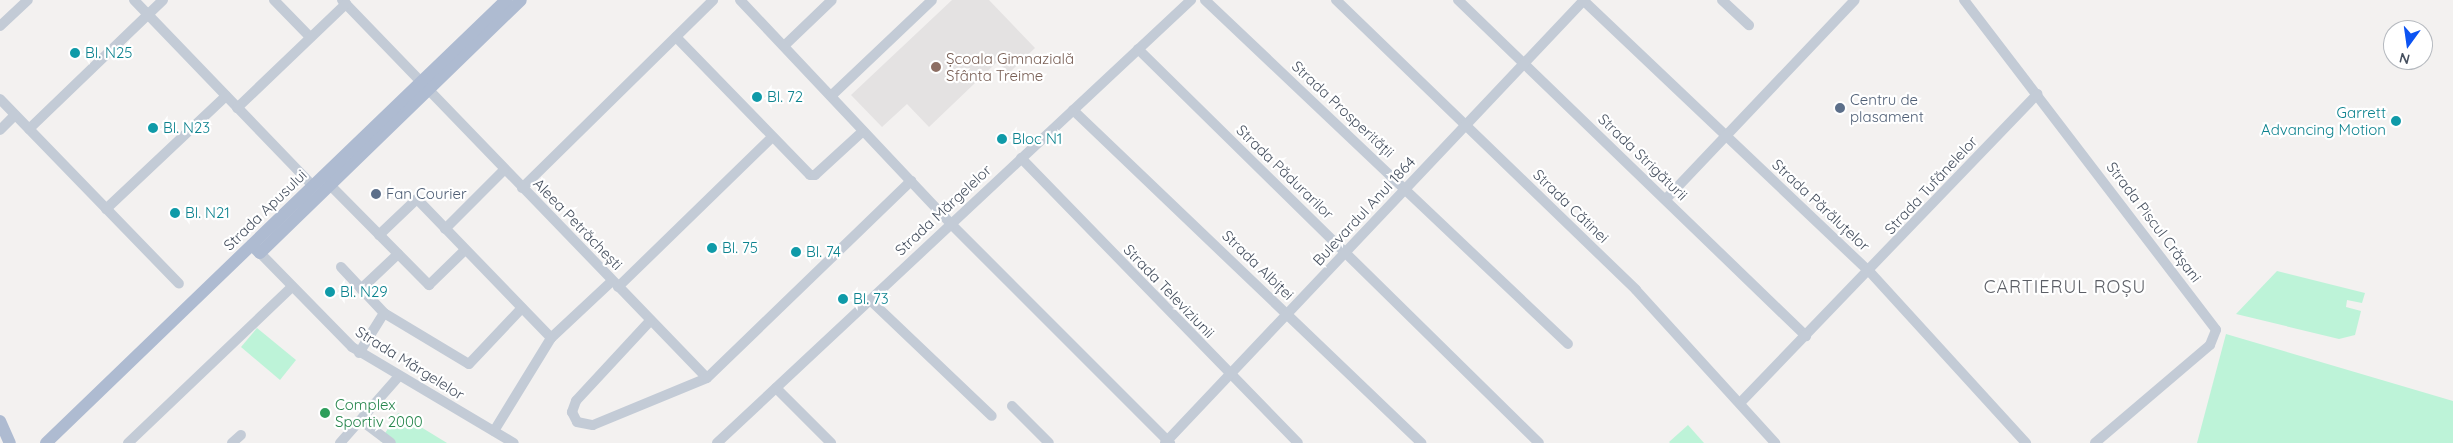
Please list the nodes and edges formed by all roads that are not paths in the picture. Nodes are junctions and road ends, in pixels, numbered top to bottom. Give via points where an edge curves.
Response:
1 (28, 0) edge
2 (134, 0) edge
3 (163, 0) edge
4 (274, 0) edge
5 (521, 0) edge
6 (713, 0) edge
7 (740, 0) edge
8 (832, 0) edge
9 (932, 0) edge
10 (1191, 0) edge
11 (1205, 0) edge
12 (1336, 0) edge
13 (1458, 0) edge
14 (1584, 0) edge
15 (1722, 0) edge
16 (1855, 0) edge
17 (1964, 0) edge
18 (504, 1) edge
19 (344, 2) edge
20 (148, 15) junction
21 (1749, 25) dead end
22 (0, 26) edge
23 (310, 37) junction
24 (676, 37) junction
25 (784, 46) junction
26 (1138, 50) junction
27 (1524, 64) junction
28 (424, 86) junction
29 (2037, 94) junction
30 (226, 96) junction
31 (831, 96) junction
32 (0, 99) edge
33 (237, 108) junction
34 (1073, 110) junction
35 (15, 115) junction
36 (1465, 126) junction
37 (0, 130) edge
38 (29, 130) junction
39 (863, 131) junction
40 (1726, 136) junction
41 (772, 137) junction
42 (1021, 158) junction
43 (504, 170) junction
44 (911, 181) junction
45 (330, 185) junction
46 (313, 186) junction
47 (522, 188) junction
48 (1406, 188) junction
49 (1666, 199) junction
50 (106, 209) junction
51 (951, 224) junction
52 (445, 229) junction
53 (379, 235) junction
54 (256, 249) junction
55 (466, 250) junction
56 (1346, 252) junction
57 (398, 254) junction
58 (341, 268) dead end
59 (1869, 272) junction
60 (179, 284) dead end
61 (615, 284) junction
62 (292, 286) junction
63 (361, 289) junction
64 (870, 300) junction
65 (522, 308) junction
66 (384, 313) junction
67 (1287, 314) junction
68 (650, 321) junction
69 (1806, 336) junction
70 (551, 338) junction
71 (1568, 344) dead end
72 (359, 353) junction
73 (1229, 375) junction
74 (399, 376) junction
75 (706, 378) junction
76 (776, 388) junction
77 (1740, 403) junction
78 (1012, 406) dead end
79 (992, 416) dead end
80 (0, 421) edge
81 (362, 421) junction
82 (494, 431) junction
83 (241, 435) dead end
84 (1044, 441) edge
85 (1167, 442) edge
86 (10, 443) edge
87 (46, 443) edge
88 (128, 443) edge
89 (232, 443) edge
90 (340, 443) edge
91 (391, 443) edge
92 (514, 443) edge
93 (717, 443) edge
94 (831, 443) edge
95 (1298, 443) edge
96 (1421, 443) edge
97 (1539, 443) edge
98 (1775, 443) edge
99 (2026, 443) edge
100 (2096, 443) edge

1 - 22 street
2 - 20 street
3 - 20 street
4 - 23 street
5 - 28 main road, Strada Apusului
6 - 24 street
7 - 25 street
8 - 25 street
9 - 31 street
10 - 26 street, Strada Mărgelelor
11 - 48 street, Strada Prosperității
12 - 36 street, Strada Cătinei
13 - 27 street, Strada Strigăturii
14 - 27 street, Bulevardul Anul 1864
14 - 40 street, Strada Părăluțelor
15 - 21 street
16 - 40 street
17 - 29 street, Strada Piscul Crășani
18 - 28 main road, Strada Apusului
19 - 23 street
19 - 28 street, Aleea Petrăchești
20 - 30 street
20 - 38 street
23 - 33 street
24 - 41 street
24 - 47 street
25 - 31 street
26 - 34 street, Strada Mărgelelor
26 - 56 street, Strada Pădurarilor
27 - 36 street, Bulevardul Anul 1864
27 - 49 street, Strada Strigăturii
28 - 43 street, Aleea Petrăchești
28 - 45 main road, Strada Apusului
28 - 46 main road, Strada Apusului
29 - 59 street, Strada Tufănelelor
29 - 100 street, Strada Piscul Crășani via 2216,330 2210,345
30 - 33 street
30 - 50 street
31 - 39 street
32 - 35 street
33 - 46 street
34 - 42 street, Strada Mărgelelor
34 - 67 street, Strada Albiței
35 - 37 street
35 - 38 street
36 - 48 street, Bulevardul Anul 1864
36 - 77 street, Strada Cătinei via 1636,290
38 - 50 street
39 - 41 street via 813,176
39 - 44 street
40 - 49 street
40 - 59 street, Strada Părăluțelor
41 - 61 street
42 - 51 street, Strada Mărgelelor
42 - 73 street, Strada Televiziunii
43 - 47 street, Aleea Petrăchești
43 - 52 street
44 - 51 street
44 - 75 street
45 - 46 main road
45 - 53 street
45 - 54 main road, Strada Apusului
46 - 54 main road, Strada Apusului
47 - 61 street, Aleea Petrăchești
48 - 56 street, Bulevardul Anul 1864
48 - 71 street, Strada Prosperității
49 - 69 street, Strada Strigăturii
50 - 60 street
51 - 64 street, Strada Mărgelelor
51 - 85 street
52 - 53 street via 417,199
52 - 55 street
53 - 57 street
54 - 62 street, Strada Mărgelelor
54 - 87 main road, Strada Apusului
55 - 57 street via 429,285
55 - 65 street
56 - 67 street, Bulevardul Anul 1864
56 - 97 street, Strada Pădurarilor
57 - 63 street
58 - 63 street
59 - 69 street, Strada Tufănelelor
59 - 99 street, Strada Părăluțelor
61 - 68 street, Aleea Petrăchești
61 - 70 street
62 - 72 street, Strada Mărgelelor
62 - 88 street
63 - 66 street
64 - 76 street, Strada Mărgelelor
64 - 79 street
65 - 66 street via 469,364
65 - 70 street
66 - 72 street
67 - 73 street, Bulevardul Anul 1864
67 - 96 street, Strada Albiței
68 - 75 street, Aleea Petrăchești
68 - 75 street via 581,394 572,412 578,422 593,425
69 - 77 street, Strada Tufănelelor
70 - 82 street
72 - 74 street, Strada Mărgelelor
73 - 85 street, Bulevardul Anul 1864
73 - 95 street, Strada Televiziunii
74 - 81 street
74 - 82 street, Strada Mărgelelor
76 - 93 street, Strada Mărgelelor
76 - 94 street
77 - 98 street, Strada Cătinei
78 - 84 street
80 - 86 main road
81 - 90 street
81 - 91 street
82 - 92 street, Strada Mărgelelor
83 - 89 street

